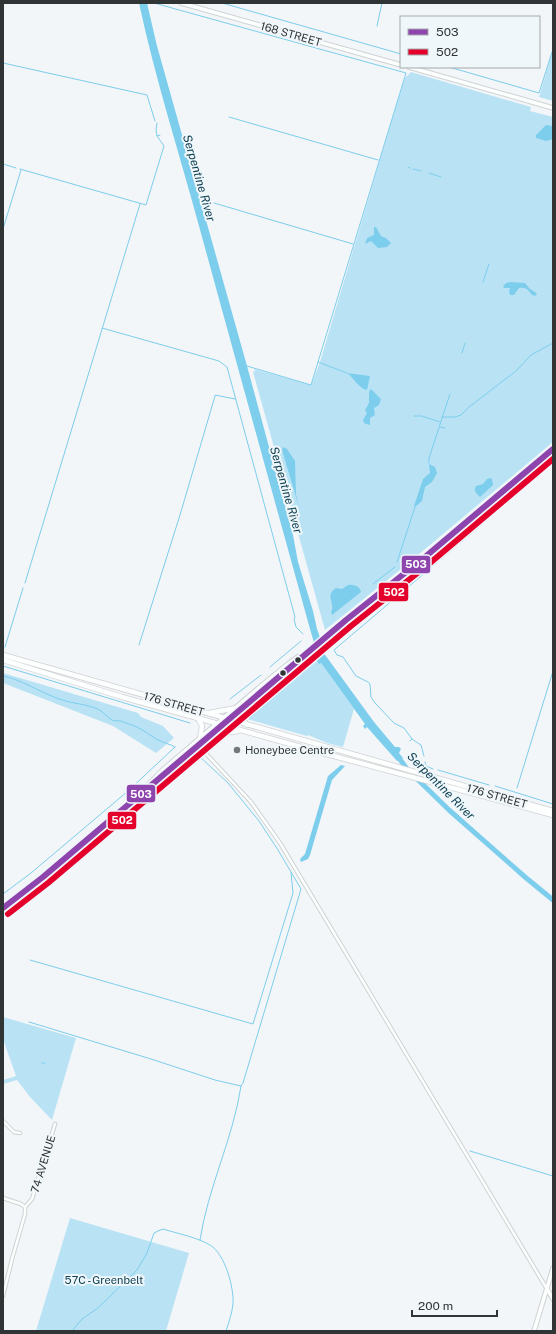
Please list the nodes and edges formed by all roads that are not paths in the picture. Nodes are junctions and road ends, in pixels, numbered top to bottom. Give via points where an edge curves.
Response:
1 (181, 3) edge
2 (400, 65) edge
3 (413, 68) edge
4 (553, 108) edge
5 (553, 449) edge
6 (313, 647) junction
7 (3, 655) edge
8 (3, 660) edge
9 (244, 706) junction
10 (236, 708) junction
11 (207, 714) junction
12 (198, 718) junction
13 (226, 719) junction
14 (220, 724) junction
15 (247, 725) junction
16 (242, 730) junction
17 (210, 735) junction
18 (200, 739) junction
19 (198, 745) junction
20 (163, 773) junction
21 (553, 811) edge
22 (553, 816) edge
23 (14, 900) junction
24 (3, 904) edge
25 (3, 908) edge
26 (3, 1121) edge
27 (55, 1124) dead end
28 (20, 1133) dead end
29 (3, 1198) edge
30 (25, 1206) junction
31 (553, 1268) edge
32 (547, 1289) junction
33 (3, 1296) edge
34 (553, 1299) edge
35 (534, 1331) edge

1 - 2 main road, 168 STREET
3 - 4 main road
5 - 6 main road
6 - 9 main road
6 - 10 main road via 286,665
7 - 11 highway, 176 STREET
8 - 12 highway, 176 STREET
9 - 13 main road
9 - 15 highway via 242,718
10 - 11 highway
10 - 13 main road
11 - 13 highway, 176 STREET
12 - 14 highway, 176 STREET
12 - 18 highway via 202,726
13 - 14 main road
13 - 15 highway, 176 STREET
14 - 16 highway, 176 STREET
14 - 17 main road
14 - 18 main road
14 - 20 main road
15 - 21 highway, 176 STREET
16 - 17 highway
16 - 22 highway, 176 STREET
17 - 19 main road
18 - 20 main road
19 - 20 main road
19 - 32 street via 248,798 280,843
20 - 23 main road
23 - 24 main road
23 - 25 main road
26 - 28 street via 14,1132
27 - 30 street, 74 AVENUE via 32,1200
29 - 30 street
30 - 33 street, 74 AVENUE
31 - 32 main road
32 - 34 main road
32 - 35 main road

